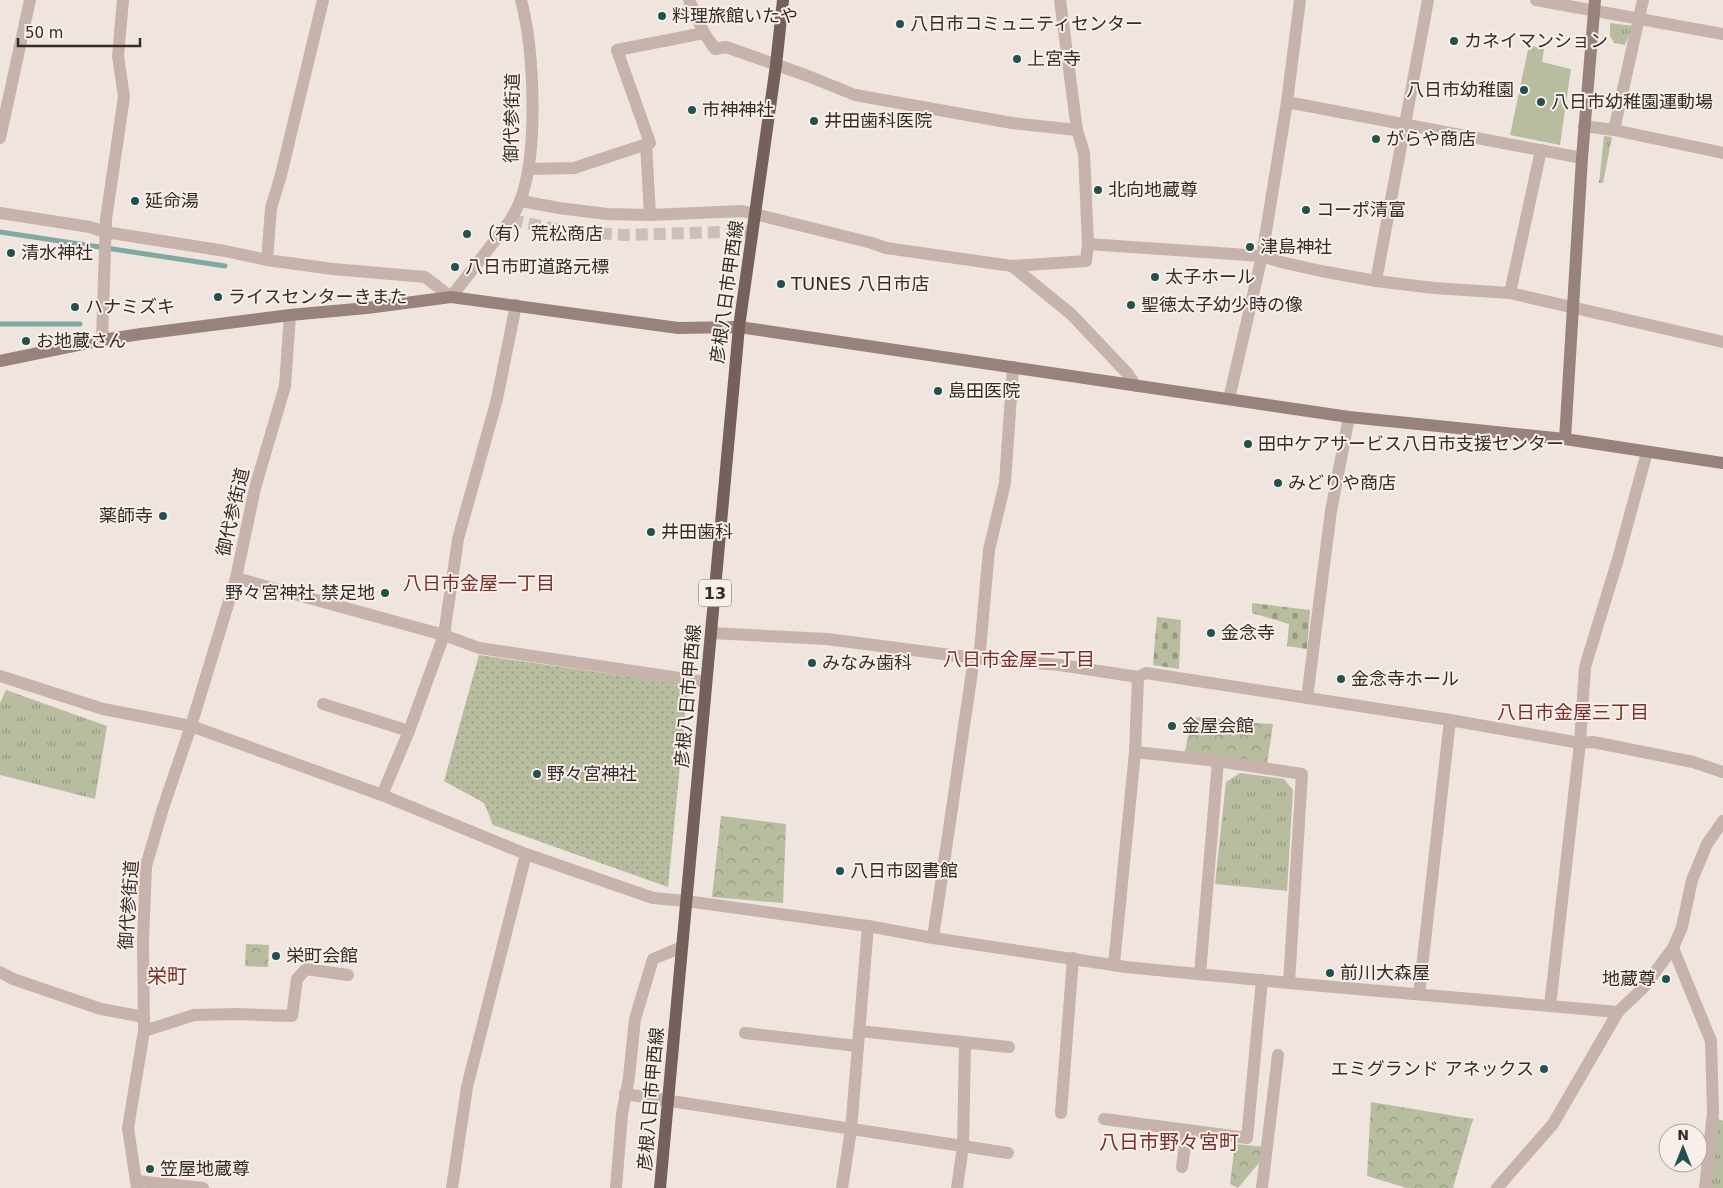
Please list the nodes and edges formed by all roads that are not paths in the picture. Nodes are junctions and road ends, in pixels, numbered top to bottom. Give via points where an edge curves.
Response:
1 (30, 0) edge
2 (123, 0) edge
3 (323, 0) edge
4 (521, 0) edge
5 (690, 0) edge
6 (783, 0) edge
7 (1060, 0) edge
8 (1300, 0) edge
9 (1428, 0) edge
10 (1536, 0) edge
11 (1642, 0) edge
12 (1594, 5) edge
13 (1639, 19) junction
14 (704, 33) junction
15 (1723, 34) edge
16 (776, 65) junction
17 (1287, 102) junction
18 (1404, 125) junction
19 (1584, 126) junction
20 (1077, 130) junction
21 (1614, 130) junction
22 (0, 138) edge
23 (646, 144) junction
24 (1541, 150) junction
25 (1723, 153) edge
26 (1582, 158) junction
27 (529, 169) junction
28 (521, 200) junction
29 (0, 214) edge
30 (756, 214) junction
31 (650, 215) junction
32 (105, 232) junction
33 (1088, 244) junction
34 (1262, 256) junction
35 (267, 260) junction
36 (1012, 266) junction
37 (1376, 281) junction
38 (1510, 293) junction
39 (450, 297) junction
40 (516, 305) junction
41 (1574, 309) junction
42 (290, 315) junction
43 (738, 327) junction
44 (102, 340) junction
45 (1723, 342) edge
46 (0, 361) edge
47 (1013, 367) junction
48 (1136, 386) junction
49 (1229, 399) junction
50 (1349, 417) junction
51 (1564, 439) junction
52 (1647, 452) junction
53 (1723, 463) edge
54 (236, 578) junction
55 (711, 633) junction
56 (444, 635) junction
57 (974, 658) junction
58 (0, 676) edge
59 (1138, 677) junction
60 (706, 682) junction
61 (1307, 698) junction
62 (323, 704) dead end
63 (1450, 720) junction
64 (191, 726) junction
65 (409, 731) junction
66 (1580, 743) junction
67 (1135, 752) junction
68 (1218, 761) junction
69 (1723, 772) edge
70 (382, 795) junction
71 (1723, 821) edge
72 (526, 854) junction
73 (686, 901) junction
74 (868, 926) junction
75 (933, 938) junction
76 (682, 947) junction
77 (1673, 948) junction
78 (1073, 958) junction
79 (1114, 964) junction
80 (0, 972) edge
81 (1200, 974) junction
82 (348, 975) dead end
83 (1262, 980) junction
84 (1289, 983) junction
85 (1419, 994) junction
86 (1550, 1006) junction
87 (1618, 1012) junction
88 (144, 1017) junction
89 (144, 1030) junction
90 (858, 1031) junction
91 (745, 1033) dead end
92 (965, 1042) junction
93 (857, 1046) junction
94 (1009, 1047) dead end
95 (1278, 1055) dead end
96 (625, 1094) junction
97 (668, 1100) junction
98 (1061, 1113) dead end
99 (1104, 1120) dead end
100 (851, 1130) junction
101 (1187, 1130) junction
102 (963, 1147) junction
103 (1008, 1153) dead end
104 (1182, 1167) dead end
105 (137, 1185) edge
106 (202, 1188) edge
107 (452, 1188) edge
108 (616, 1188) edge
109 (660, 1188) edge
110 (842, 1188) edge
111 (957, 1188) edge
112 (1262, 1188) edge
113 (1497, 1188) edge
114 (1705, 1188) edge

1 - 22 street
2 - 32 street via 118,56 124,97
3 - 35 street via 271,208
4 - 27 street, 御代参街道 via 531,78
5 - 14 street
6 - 16 main road, 彦根八日市甲西線 / 13
7 - 20 street
8 - 17 street
9 - 18 street
10 - 12 street
11 - 13 street
12 - 13 street
12 - 19 street
13 - 15 street
13 - 21 street
14 - 16 street via 715,49 726,47
14 - 23 street via 617,50 650,143
16 - 20 street via 855,95 1012,123
16 - 30 main road, 彦根八日市甲西線 / 13
17 - 18 street
17 - 34 street
18 - 24 street
18 - 37 street
19 - 21 street
19 - 26 street
20 - 33 street via 1084,153
21 - 25 street
23 - 27 street via 574,168
23 - 31 street
24 - 26 street
24 - 38 street
26 - 41 street
27 - 28 street, 御代参街道
28 - 31 street via 607,214
28 - 39 street, 御代参街道 via 511,220
29 - 32 street
30 - 31 street via 736,210
30 - 36 street via 886,248
30 - 43 main road, 彦根八日市甲西線 / 13
32 - 35 street
32 - 44 street
33 - 34 street
33 - 36 street via 1086,261
34 - 37 street via 1321,272
34 - 49 street
35 - 39 street via 425,277
36 - 48 street via 1070,314
37 - 38 street
38 - 41 street
39 - 40 street
39 - 42 street
40 - 43 street via 678,328
40 - 56 street via 497,399 458,539
41 - 45 street
41 - 51 street
42 - 44 street
42 - 54 street, 御代参街道 via 285,386 255,488
43 - 47 street
43 - 55 main road, 彦根八日市甲西線 / 13
44 - 46 street
47 - 48 street
47 - 57 street via 1005,483 988,550 980,650
48 - 49 street
49 - 50 street
50 - 51 street
50 - 61 street via 1332,511
51 - 52 street
52 - 53 street
52 - 66 street via 1585,666
54 - 56 street
54 - 64 street, 御代参街道
55 - 57 street via 827,639
55 - 60 main road, 彦根八日市甲西線 / 13
56 - 60 street via 479,648
56 - 65 street
57 - 59 street via 1060,665
57 - 75 street
58 - 64 street via 103,709
59 - 61 street via 1146,673
59 - 67 street
60 - 73 main road, 彦根八日市甲西線 / 13
61 - 63 street
62 - 65 street
63 - 66 street
63 - 85 street
64 - 70 street
64 - 88 street, 御代参街道 via 146,866
65 - 70 street
66 - 69 street via 1593,742 1693,762
66 - 86 street
67 - 68 street
67 - 79 street
68 - 81 street
68 - 84 street via 1302,774
70 - 72 street
71 - 77 street via 1707,844 1692,880 1682,927
72 - 73 street via 653,898
72 - 107 street via 467,1087
73 - 74 street
73 - 76 main road, 彦根八日市甲西線 / 13
74 - 75 street
74 - 90 street
75 - 78 street
76 - 96 street via 652,959 635,1019
76 - 97 main road, 彦根八日市甲西線 / 13
77 - 87 street via 1644,987
77 - 114 street via 1711,1041 1713,1112
78 - 79 street
78 - 98 street
79 - 81 street
80 - 88 street via 101,1009
81 - 83 street
82 - 89 street via 306,969 297,979 292,1016 194,1015
83 - 84 street
83 - 101 street via 1247,1138
84 - 85 street
85 - 86 street
86 - 87 street
87 - 113 street via 1553,1124
88 - 89 street, 御代参街道
89 - 105 street, 御代参街道 via 128,1128
90 - 92 street
90 - 93 street
91 - 93 street
92 - 94 street
92 - 102 street
93 - 100 street
95 - 112 street
96 - 97 street
96 - 108 street
97 - 100 street
97 - 109 main road, 彦根八日市甲西線 / 13
99 - 101 street
100 - 102 street
100 - 110 street
101 - 104 street
102 - 103 street
102 - 111 street
105 - 106 street

